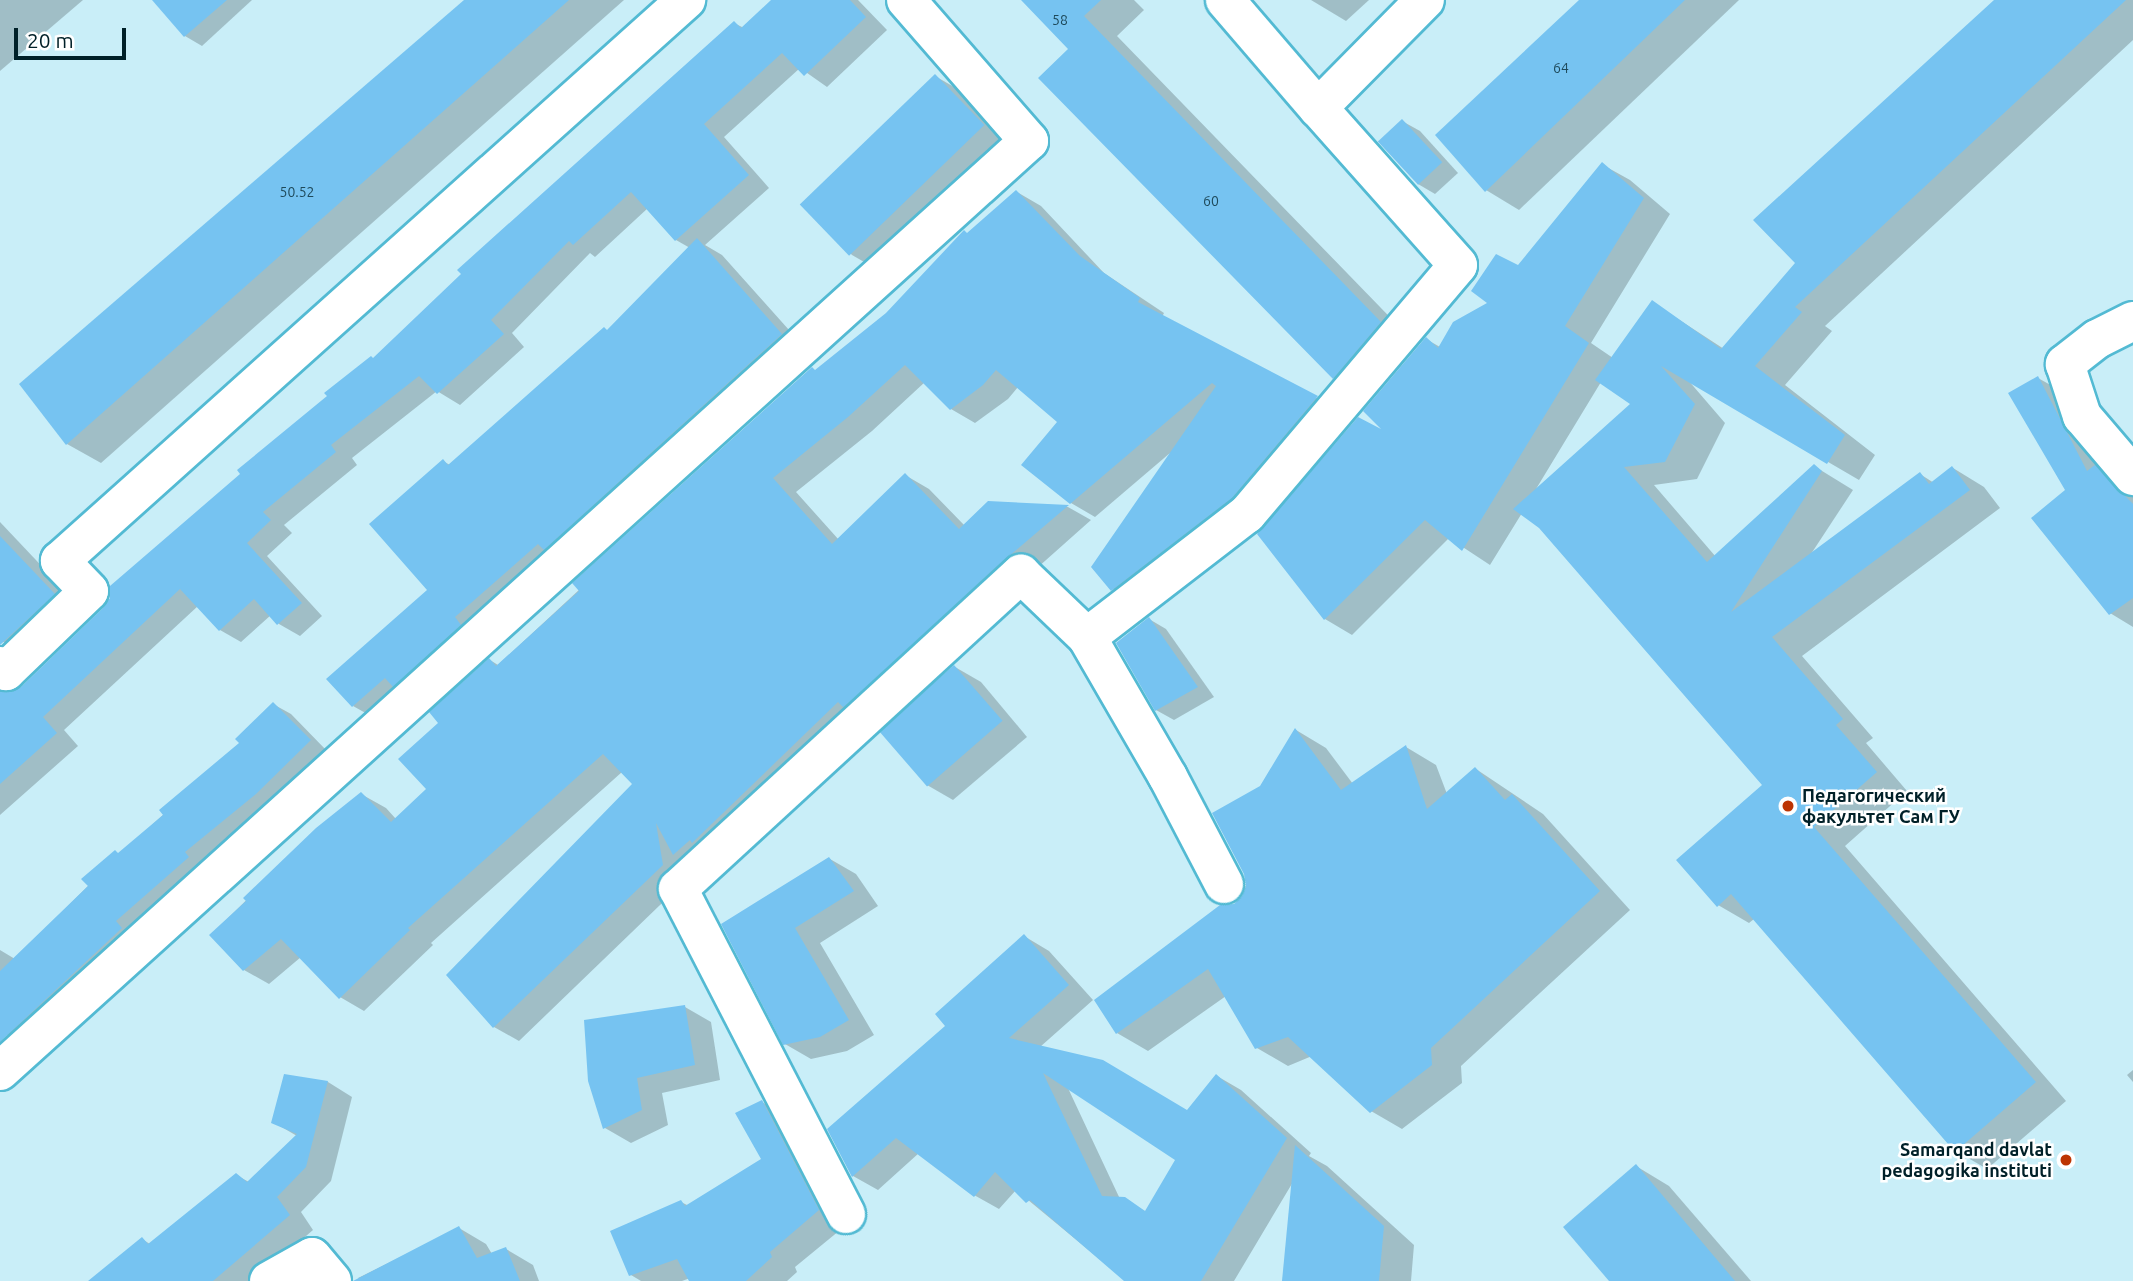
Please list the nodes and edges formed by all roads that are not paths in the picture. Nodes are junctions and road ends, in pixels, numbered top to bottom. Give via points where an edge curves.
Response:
1 (686, 0) edge
2 (906, 0) edge
3 (1225, 0) edge
4 (1425, 0) edge
5 (1318, 108) junction
6 (2133, 321) edge
7 (2133, 476) edge
8 (1087, 637) junction
9 (0, 666) edge
10 (1224, 884) dead end
11 (0, 1071) edge
12 (845, 1214) dead end
13 (268, 1281) edge
14 (332, 1281) edge

1 - 9 street via 60,561 89,591 6,671
2 - 11 street via 1029,141
3 - 5 street
4 - 5 street
5 - 8 street via 1458,265 1247,514
6 - 7 street via 2097,339 2066,364 2082,416
8 - 10 street
8 - 12 street via 1021,574 678,889
13 - 14 street via 312,1257

